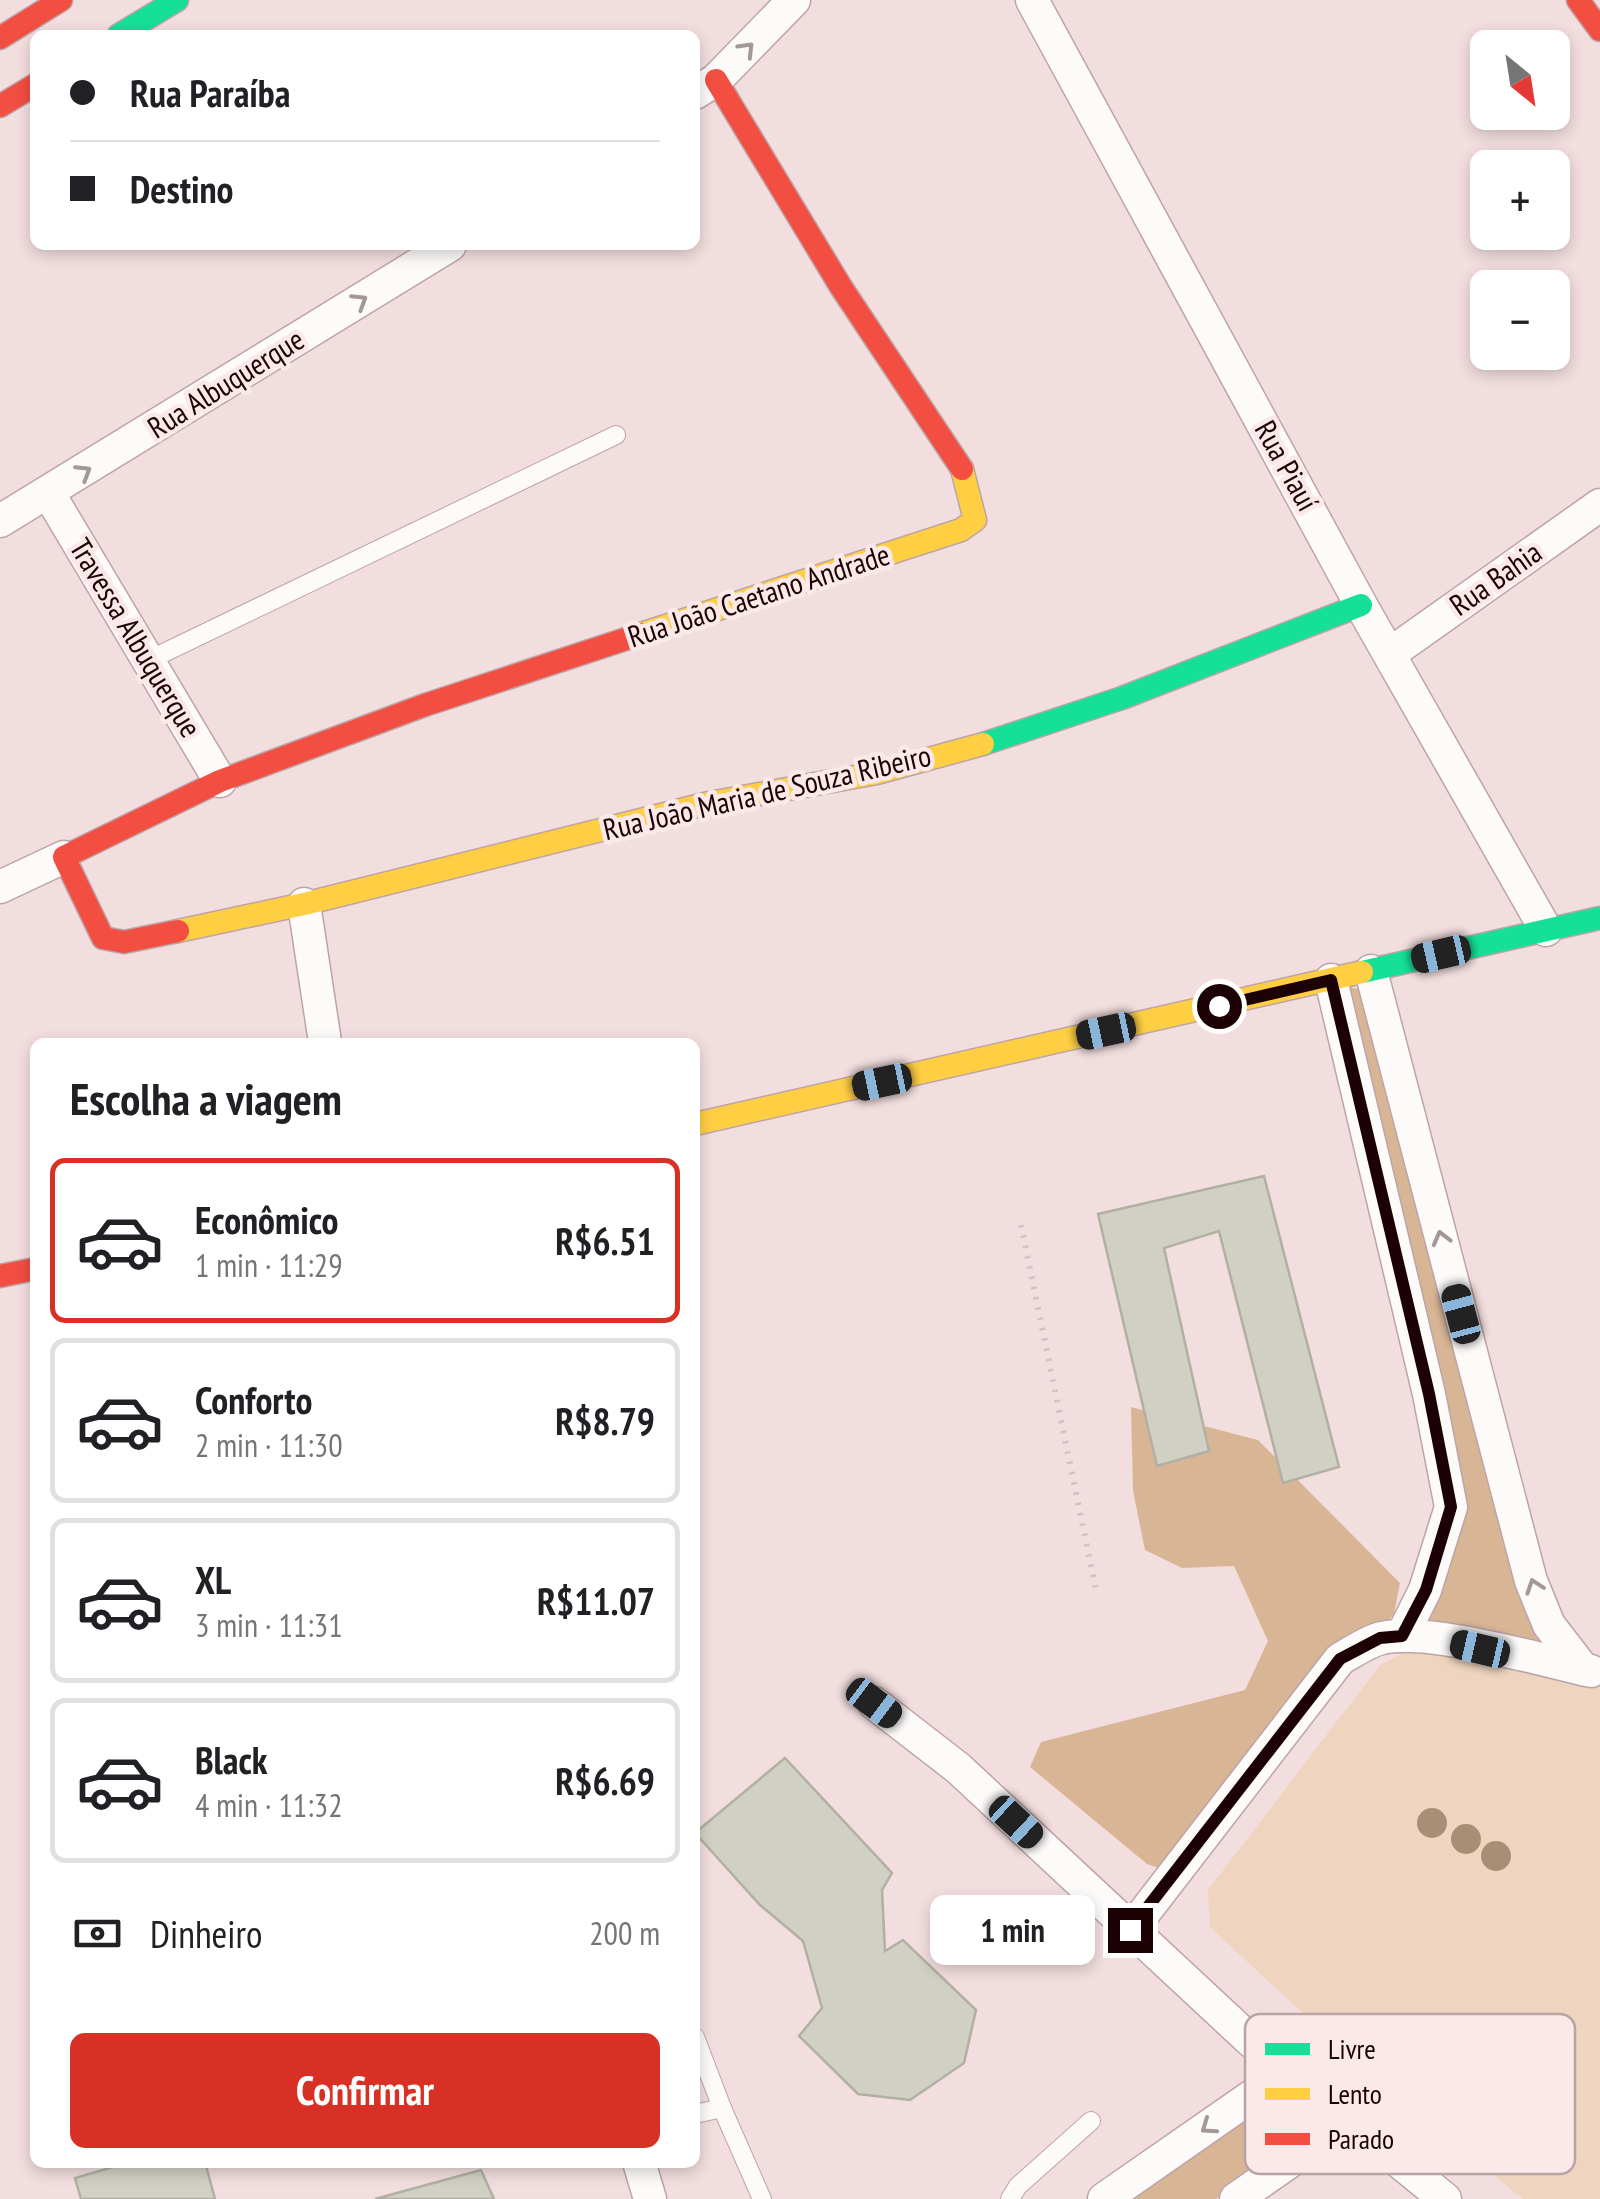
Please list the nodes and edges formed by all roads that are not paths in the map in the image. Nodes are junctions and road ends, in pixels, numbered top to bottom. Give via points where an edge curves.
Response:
1 (61, 0) edge
2 (178, 0) edge
3 (794, 0) edge
4 (1032, 0) edge
5 (1578, 0) edge
6 (127, 30) edge
7 (1600, 30) edge
8 (0, 38) edge
9 (706, 87) edge
10 (30, 89) edge
11 (0, 106) edge
12 (442, 250) edge
13 (616, 435) dead end
14 (49, 494) junction
15 (1600, 505) edge
16 (0, 521) edge
17 (1362, 605) junction
18 (1391, 654) junction
19 (150, 660) junction
20 (220, 782) junction
21 (64, 857) junction
22 (0, 887) edge
23 (304, 904) junction
24 (1600, 918) edge
25 (1546, 930) junction
26 (1371, 971) junction
27 (1331, 980) junction
28 (324, 1038) edge
29 (700, 1123) edge
30 (30, 1270) edge
31 (0, 1276) edge
32 (1402, 1636) junction
33 (1592, 1671) edge
34 (874, 1703) dead end
35 (1130, 1930) junction
36 (1245, 2033) edge
37 (700, 2049) edge
38 (1245, 2101) edge
39 (722, 2108) junction
40 (700, 2113) edge
41 (1091, 2122) dead end
42 (642, 2168) edge
43 (1272, 2174) edge
44 (1414, 2174) edge
45 (650, 2199) edge
46 (762, 2199) edge
47 (1010, 2199) edge
48 (1104, 2199) edge
49 (1236, 2199) edge
50 (1446, 2199) edge

1 - 8 street
2 - 6 street
9 -> 3 street
4 - 17 street, Rua Piauí
5 - 7 street
9 - 20 street, Rua João Caetano Andrade via 933,421 971,489 975,520 961,530 425,705
10 - 11 street
14 -> 12 street, Rua Albuquerque
13 - 19 lane
14 - 16 street, Rua Albuquerque
14 - 19 street, Travessa Albuquerque
15 - 18 street, Rua Bahia
17 - 18 street, Rua Piauí
17 - 23 street, Rua João Maria de Souza Ribeiro via 1026,733
18 - 25 street, Rua Piauí
19 - 20 street, Travessa Albuquerque
20 - 21 street, Rua João Caetano Andrade
21 - 22 street, Rua João Caetano Andrade
21 - 23 street, Rua João Maria de Souza Ribeiro via 103,938 124,942
23 - 28 street
24 - 25 street
25 - 26 street
26 - 27 street
33 -> 26 street via 1548,1625 1531,1581
27 - 29 street
27 - 32 street via 1451,1507 1426,1590
30 - 31 street
32 - 33 street
32 - 35 street via 1380,1638 1340,1659
34 - 35 street via 958,1768
35 - 36 street
37 - 39 lane
38 -> 48 street
39 - 40 lane
39 - 46 lane
41 - 47 lane
42 - 45 street
43 - 49 street
44 - 50 street

